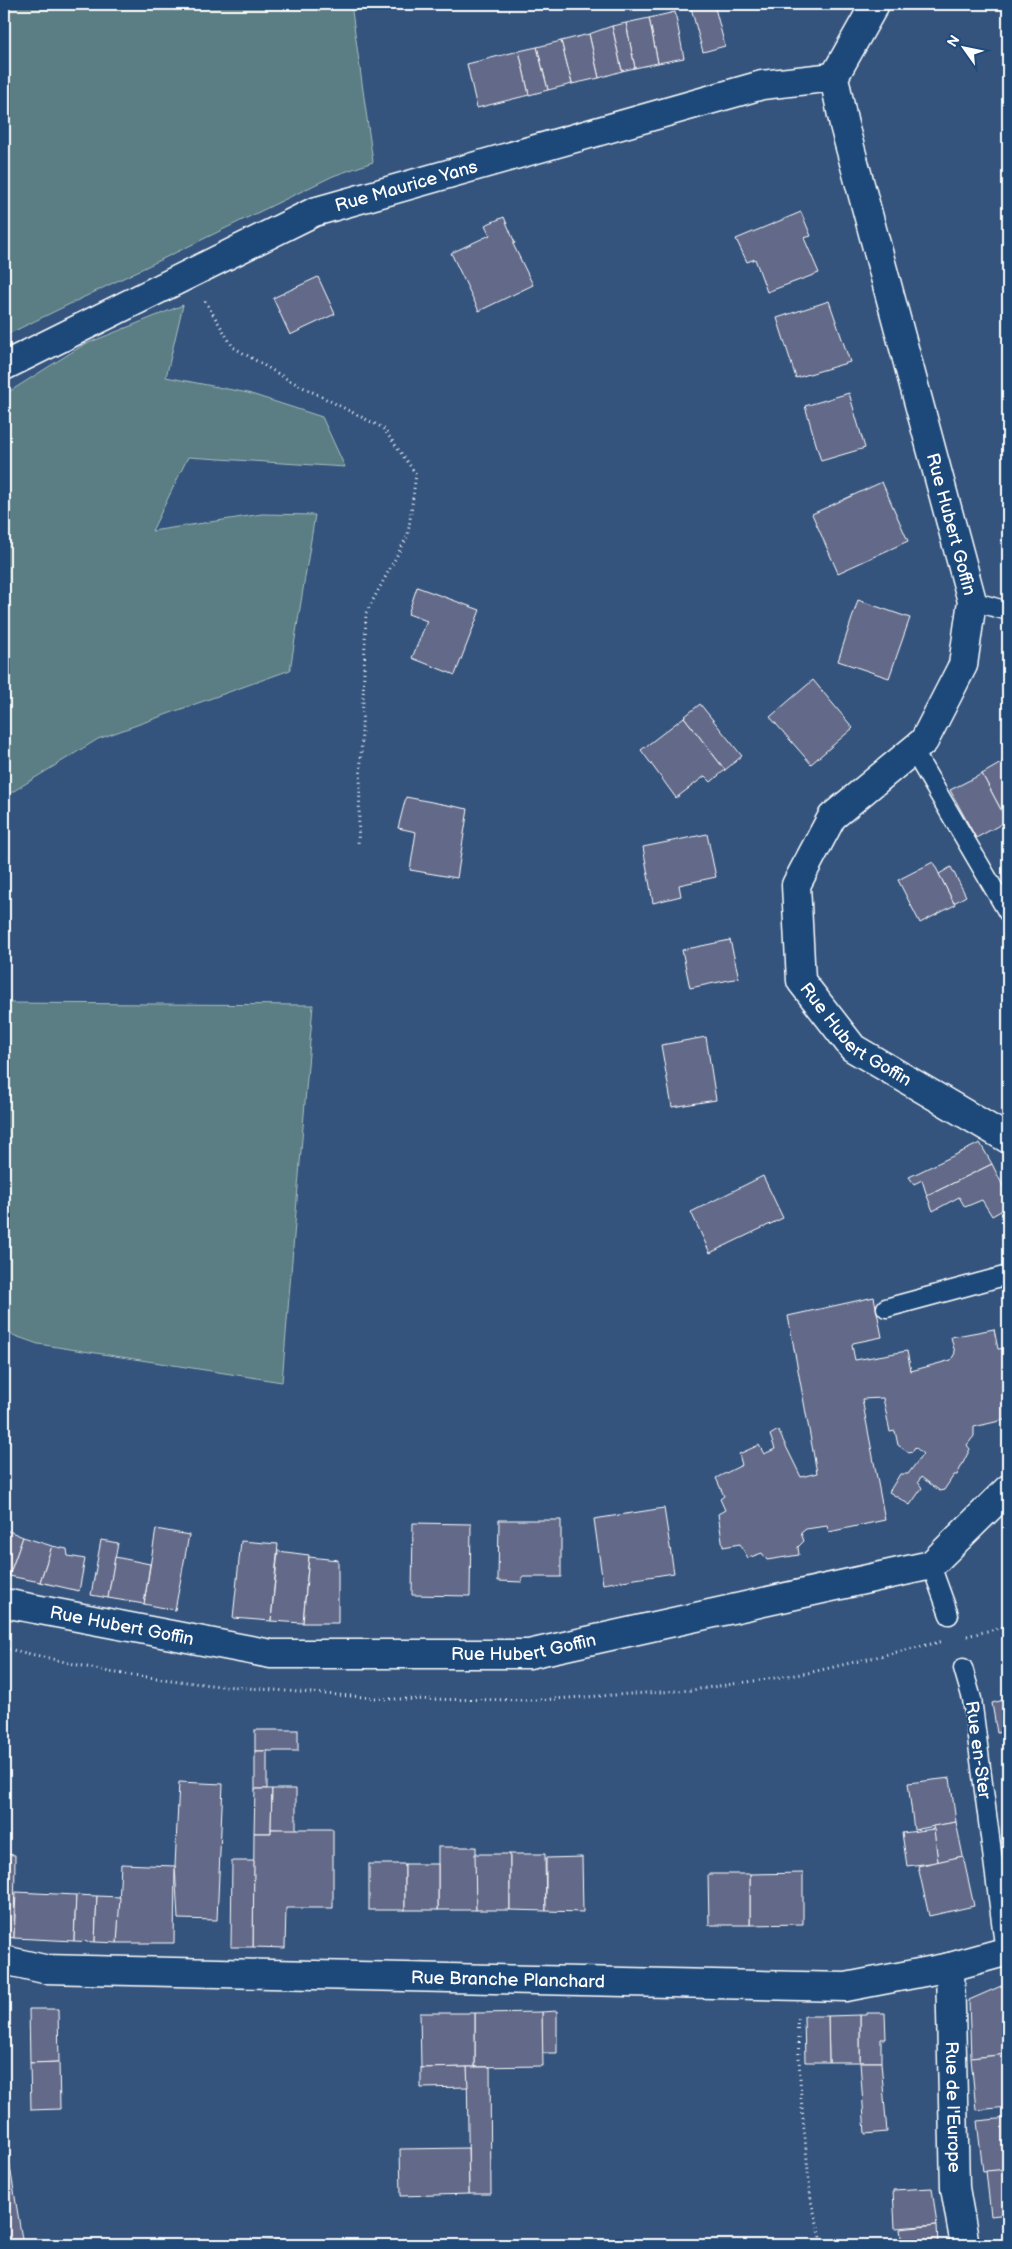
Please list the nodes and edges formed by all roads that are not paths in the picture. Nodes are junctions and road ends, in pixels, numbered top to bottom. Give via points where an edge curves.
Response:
1 (875, 4) edge
2 (834, 77) junction
3 (4, 366) edge
4 (972, 601) junction
5 (1008, 611) edge
6 (913, 750) junction
7 (1008, 913) edge
8 (1008, 1139) edge
9 (1008, 1275) edge
10 (886, 1308) dead end
11 (1008, 1488) edge
12 (931, 1565) junction
13 (4, 1603) edge
14 (949, 1615) dead end
15 (963, 1668) dead end
16 (1007, 1951) edge
17 (4, 1960) edge
18 (950, 1967) junction
19 (965, 2245) edge

1 - 2 street
2 - 3 street, Rue Maurice Yans via 762,85 314,212
2 - 4 street, Rue Hubert Goffin via 846,135
4 - 5 lane
4 - 6 street, Rue Hubert Goffin via 963,665 924,741
6 - 7 lane
6 - 8 street, Rue Hubert Goffin via 832,817 796,885 801,981 852,1048
9 - 10 lane
11 - 12 street
12 - 13 street, Rue Hubert Goffin via 529,1654 271,1654
12 - 14 lane
15 - 16 lane, Rue en-Ster via 972,1699
16 - 18 street, Rue Branche Planchard
17 - 18 street, Rue Branche Planchard via 44,1969 846,1987
18 - 19 street, Rue de l'Europe via 955,2188

